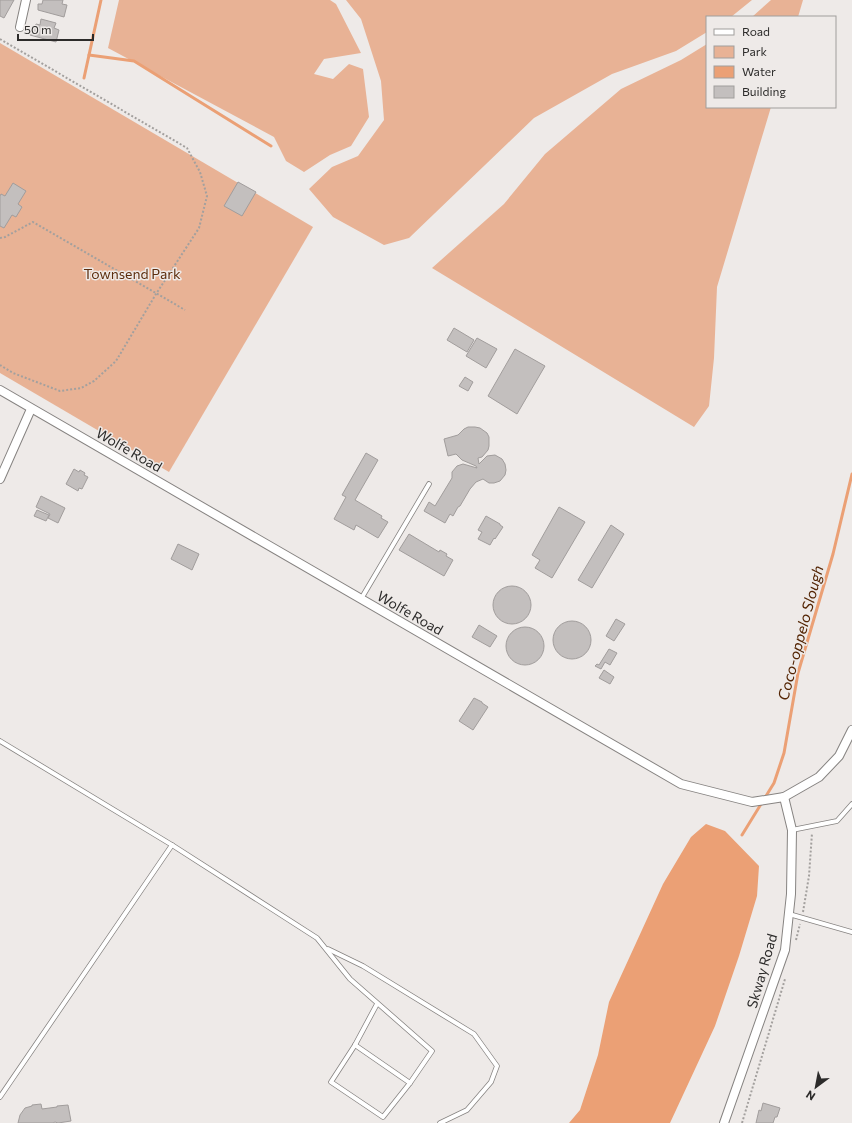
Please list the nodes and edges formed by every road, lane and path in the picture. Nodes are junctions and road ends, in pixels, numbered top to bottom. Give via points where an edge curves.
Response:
1 (26, 0) edge
2 (20, 27) dead end
3 (0, 39) edge
4 (0, 238) edge
5 (156, 294) junction
6 (185, 310) dead end
7 (0, 365) edge
8 (0, 390) edge
9 (31, 409) junction
10 (0, 479) edge
11 (428, 484) dead end
12 (361, 599) junction
13 (852, 730) edge
14 (0, 741) edge
15 (784, 797) junction
16 (852, 804) edge
17 (792, 830) junction
18 (172, 845) junction
19 (789, 914) junction
20 (852, 932) edge
21 (326, 948) junction
22 (377, 1004) junction
23 (355, 1046) junction
24 (410, 1084) junction
25 (0, 1097) edge
26 (440, 1123) edge
27 (724, 1123) edge

1 - 2 street
3 - 5 path via 187,148 200,172 207,196 199,228
4 - 5 path via 33,222
5 - 6 path
5 - 7 path via 116,361 94,381 81,388 60,391 13,373
8 - 9 street, Wolfe Road
9 - 10 street
9 - 12 street, Wolfe Road
11 - 12 lane
12 - 15 street, Wolfe Road via 681,784 752,802
13 - 15 street, Wolfe Road via 839,756 818,777
14 - 18 lane
15 - 17 street, Skway Road
16 - 17 lane via 837,820
17 - 19 street, Skway Road
18 - 21 lane via 318,938
18 - 25 lane
19 - 20 lane
19 - 27 street, Skway Road via 785,950
21 - 22 lane via 350,979
21 - 26 lane via 363,966 474,1034 497,1066 491,1082 467,1110
22 - 23 lane
22 - 24 lane via 432,1052
23 - 24 lane
23 - 24 lane via 331,1082 383,1117

